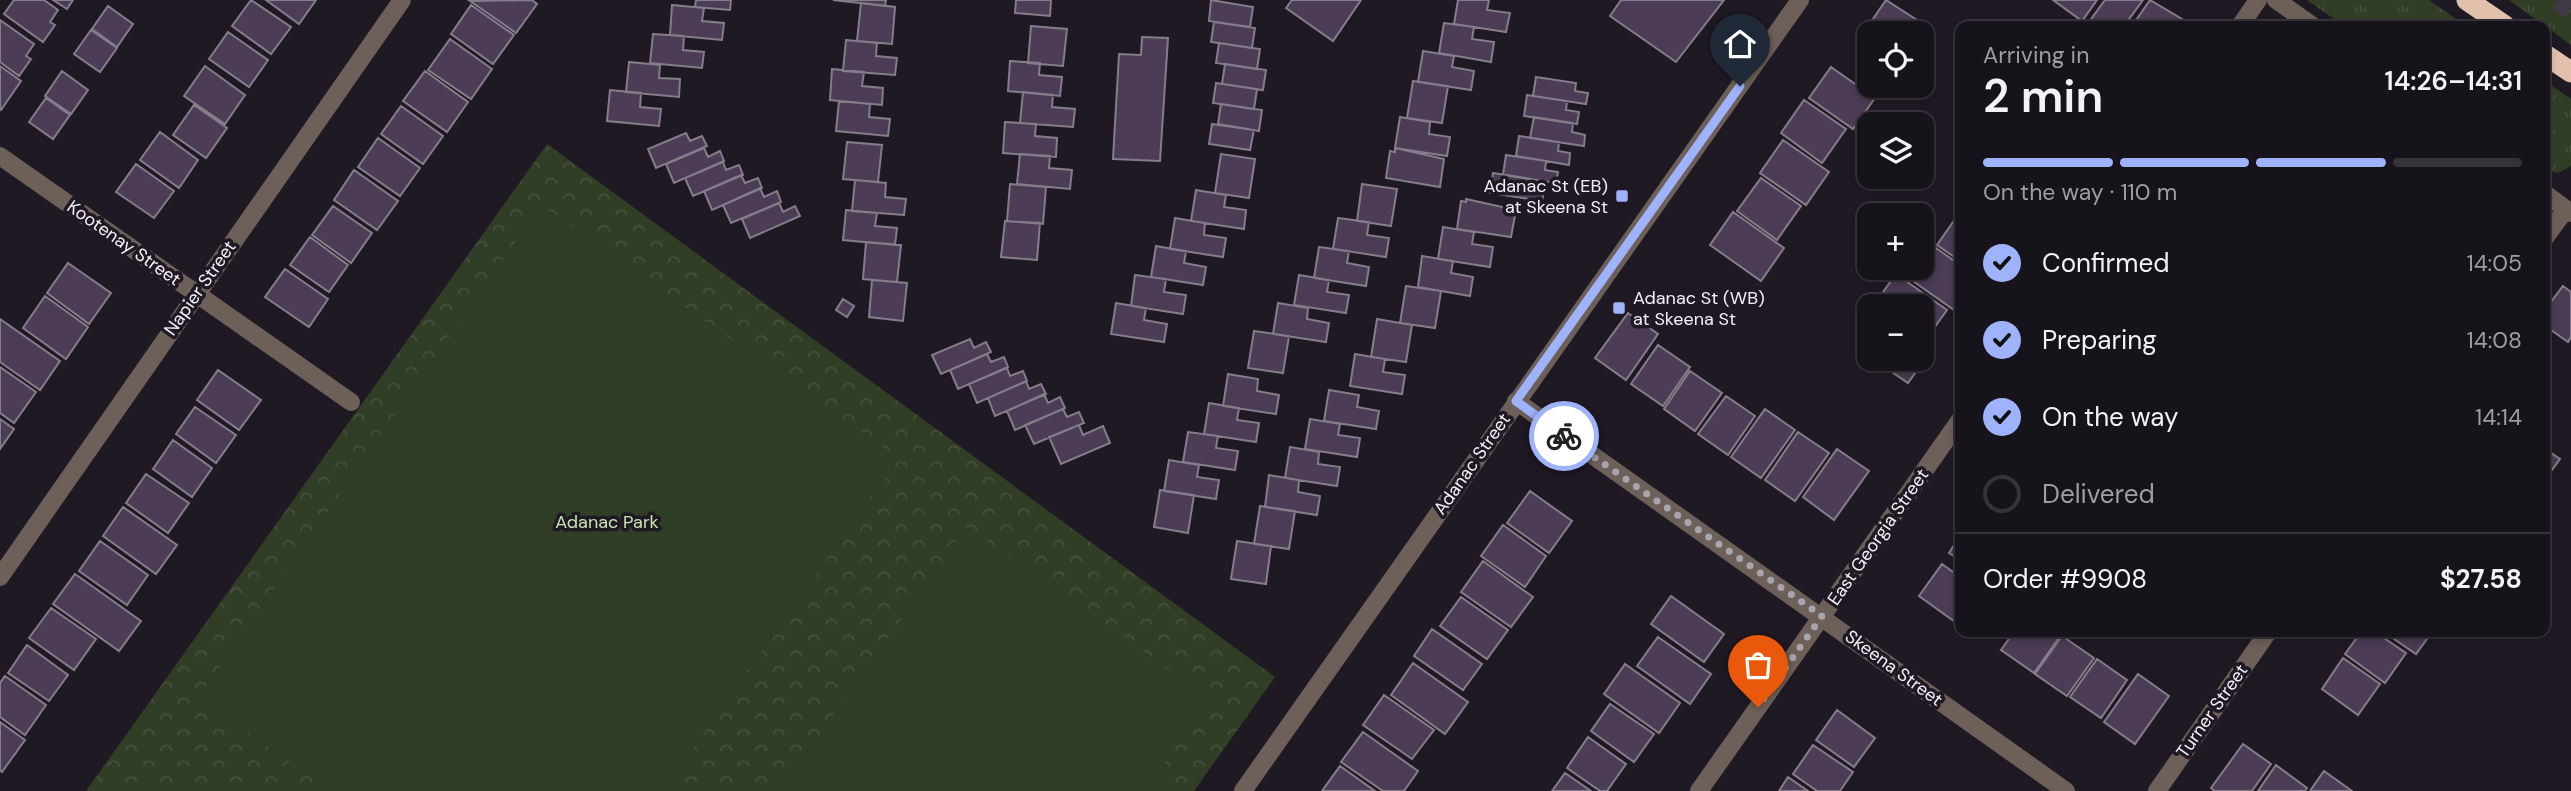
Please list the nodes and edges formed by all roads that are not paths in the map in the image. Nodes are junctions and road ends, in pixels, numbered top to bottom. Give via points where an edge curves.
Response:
1 (402, 0) edge
2 (1800, 0) edge
3 (2258, 0) edge
4 (2276, 0) edge
5 (2467, 0) edge
6 (2243, 21) edge
7 (2306, 21) edge
8 (2498, 21) edge
9 (2550, 58) edge
10 (2571, 72) edge
11 (0, 156) edge
12 (2550, 198) edge
13 (2568, 211) edge
14 (2550, 232) edge
15 (196, 294) junction
16 (1516, 401) junction
17 (351, 402) dead end
18 (1955, 427) edge
19 (0, 576) edge
20 (1822, 616) junction
21 (2265, 637) edge
22 (1243, 791) edge
23 (1699, 791) edge
24 (2066, 791) edge
25 (2157, 791) edge

1 - 15 street, Napier Street
2 - 16 street, Adanac Street
3 - 6 street
4 - 7 street
5 - 8 highway
9 - 10 highway
11 - 15 street, Kootenay Street
12 - 13 street
13 - 14 street
15 - 17 street, Kootenay Street
15 - 19 street, Napier Street
16 - 20 street, Skeena Street
16 - 22 street, Adanac Street
18 - 20 street, East Georgia Street
20 - 23 street, East Georgia Street
20 - 24 street, Skeena Street
21 - 25 street, Turner Street

